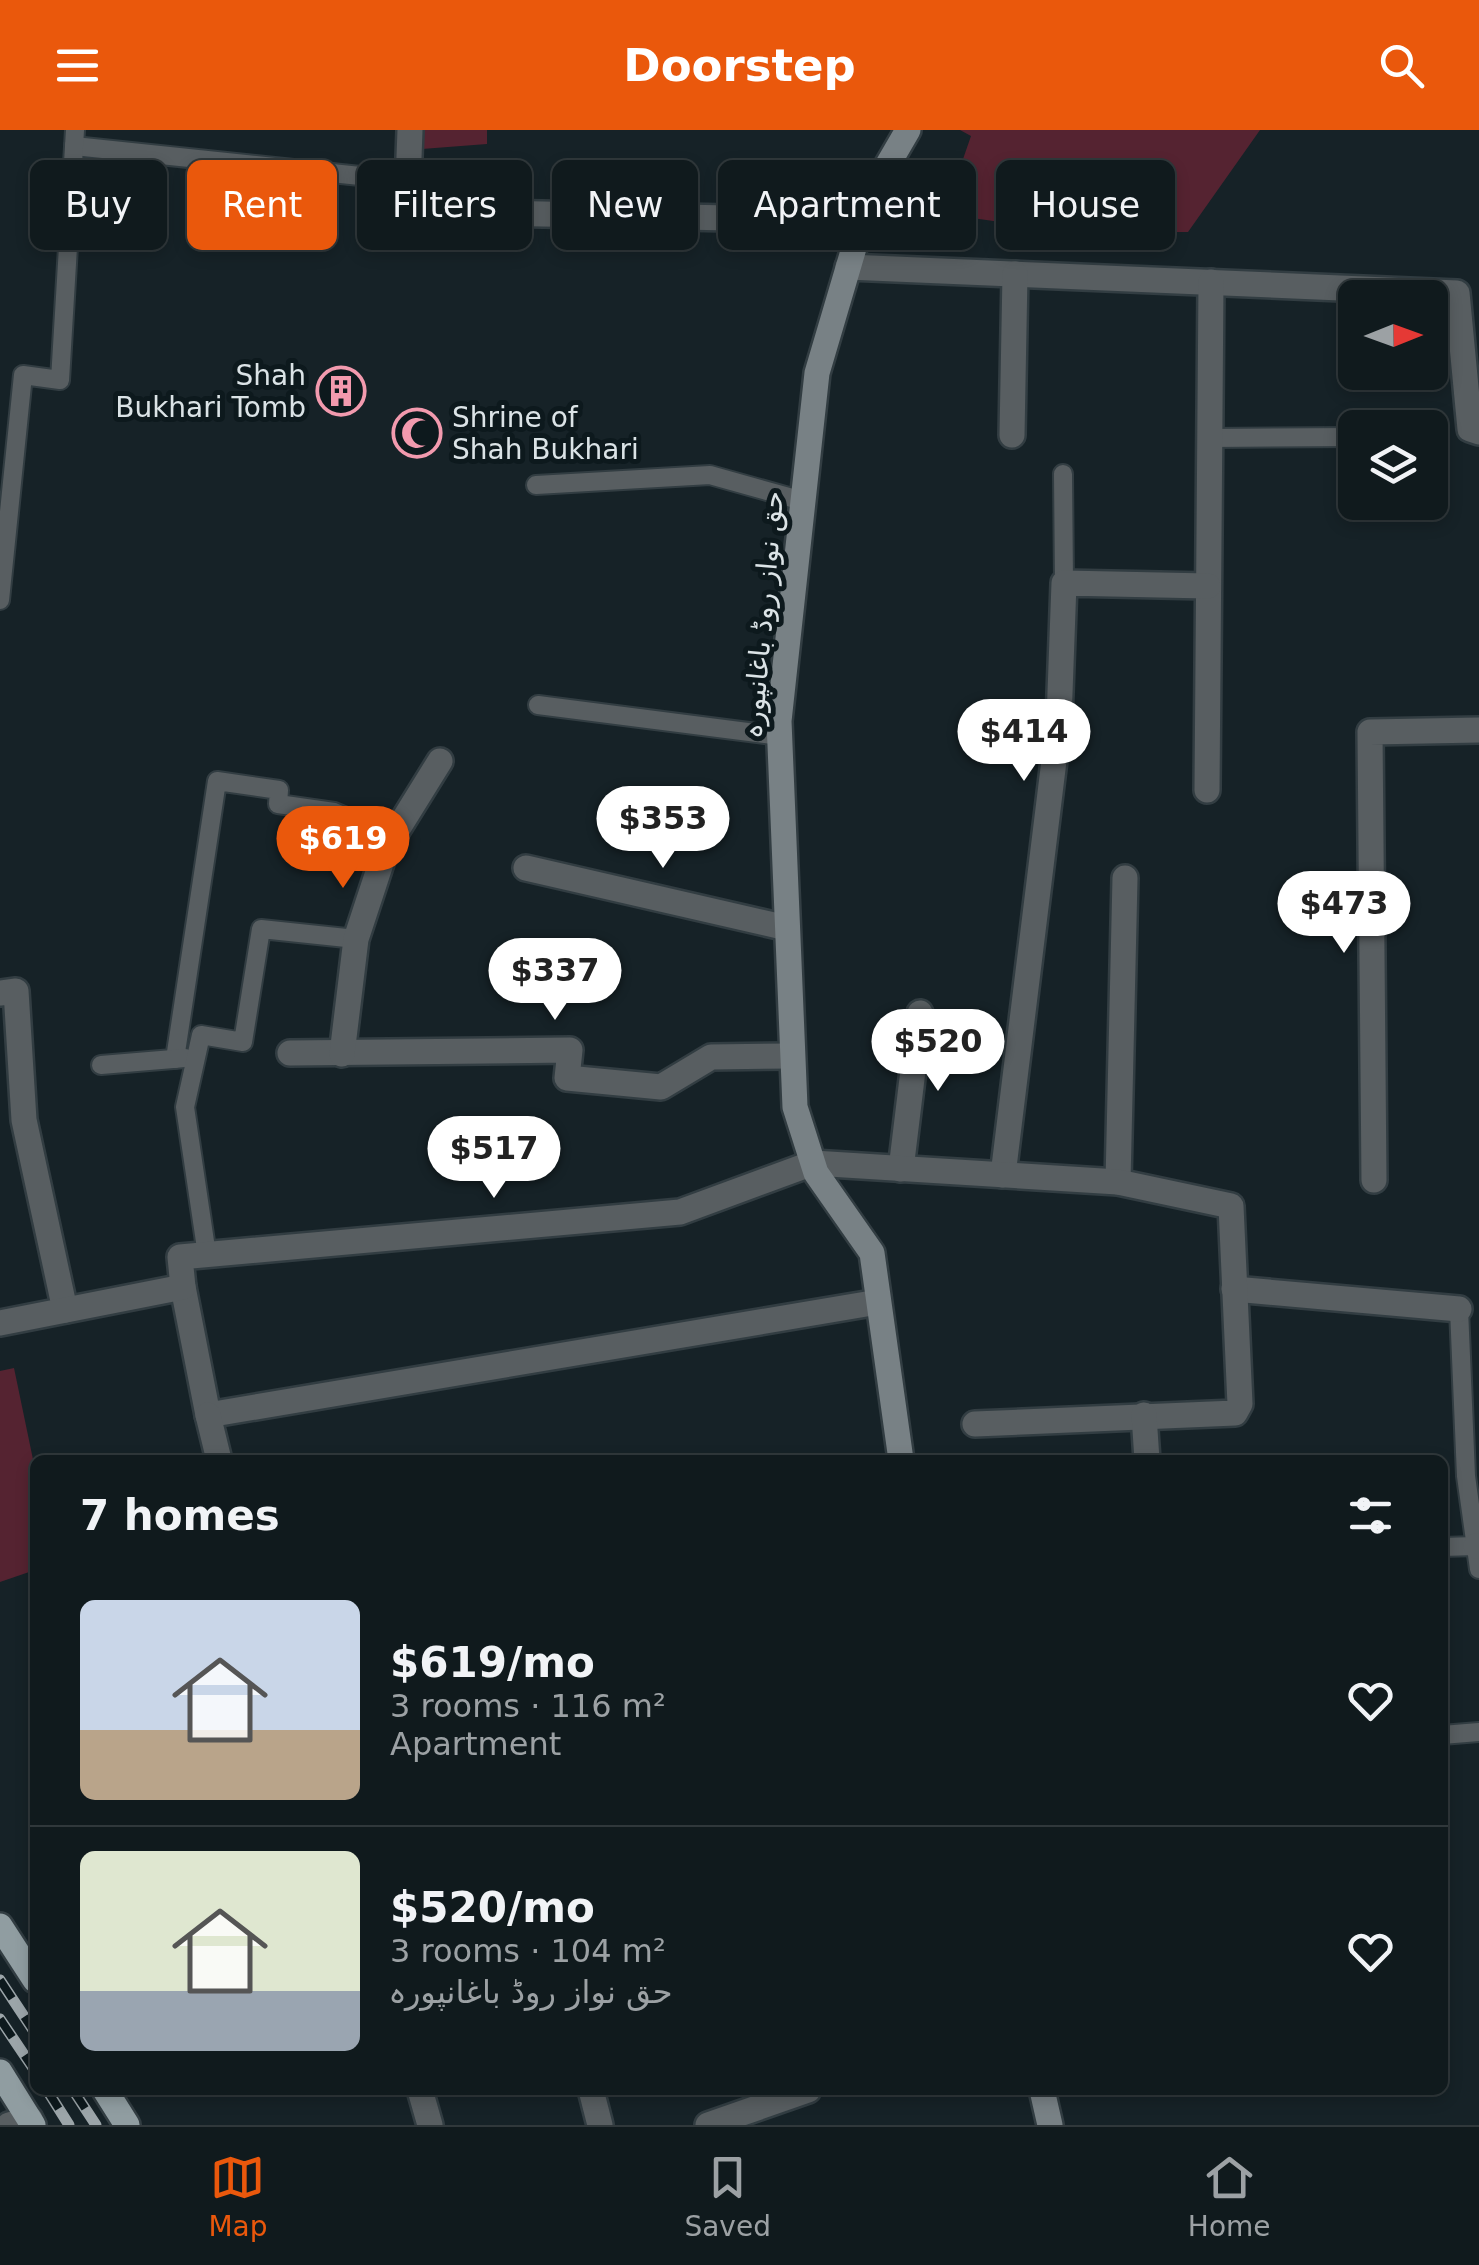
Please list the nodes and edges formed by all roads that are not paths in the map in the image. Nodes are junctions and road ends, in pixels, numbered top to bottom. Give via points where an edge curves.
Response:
1 (410, 130) edge
2 (908, 130) edge
3 (74, 138) edge
4 (409, 160) edge
5 (890, 160) edge
6 (357, 174) edge
7 (532, 214) edge
8 (718, 218) edge
9 (853, 250) edge
10 (848, 266) junction
11 (1015, 274) junction
12 (1211, 282) junction
13 (1469, 315) edge
14 (1479, 432) edge
15 (1012, 435) dead end
16 (1338, 437) edge
17 (1209, 438) junction
18 (1063, 474) dead end
19 (536, 484) dead end
20 (803, 500) junction
21 (1064, 583) junction
22 (1208, 586) junction
23 (0, 600) edge
24 (538, 705) dead end
25 (1479, 730) edge
26 (780, 736) junction
27 (440, 761) dead end
28 (1207, 790) dead end
29 (393, 837) junction
30 (526, 868) dead end
31 (1124, 878) dead end
32 (787, 928) junction
33 (356, 939) junction
34 (0, 993) edge
35 (920, 1013) dead end
36 (290, 1054) dead end
37 (342, 1054) junction
38 (792, 1056) junction
39 (196, 1057) junction
40 (174, 1058) junction
41 (100, 1065) dead end
42 (813, 1163) junction
43 (902, 1169) junction
44 (1003, 1174) junction
45 (1374, 1180) dead end
46 (1118, 1182) junction
47 (208, 1255) junction
48 (183, 1287) junction
49 (1234, 1289) junction
50 (878, 1302) junction
51 (1459, 1308) joint
52 (66, 1310) junction
53 (0, 1322) edge
54 (208, 1414) junction
55 (1144, 1415) junction
56 (975, 1424) dead end
57 (218, 1455) edge
58 (900, 1455) edge
59 (1146, 1455) edge
60 (1448, 1547) edge
61 (1478, 1554) edge
62 (1479, 1732) edge
63 (1448, 1735) edge
64 (0, 1926) edge
65 (30, 1972) edge
66 (0, 2072) edge
67 (108, 2095) edge
68 (421, 2095) edge
69 (591, 2095) edge
70 (794, 2095) edge
71 (1043, 2095) edge
72 (24, 2123) edge
73 (127, 2125) edge
74 (430, 2125) edge
75 (600, 2125) edge
76 (708, 2125) edge
77 (1050, 2125) edge

1 - 4 street
2 - 5 street, حق نواز روڈ باغانپورہ
3 - 6 lane
3 - 23 lane via 60,380 23,375
7 - 8 street
9 - 10 street, حق نواز روڈ باغانپورہ
10 - 11 street
10 - 20 street, حق نواز روڈ باغانپورہ via 818,373
11 - 12 street
11 - 15 street
12 - 13 street via 1458,293
12 - 17 street
13 - 14 street via 1470,430
16 - 17 lane
17 - 22 street
18 - 21 lane
19 - 20 lane via 710,475
20 - 26 street, حق نواز روڈ باغانپورہ
21 - 22 street
21 - 44 street via 1060,720
22 - 28 street
24 - 26 lane
25 - 45 street via 1370,732
26 - 32 street, حق نواز روڈ باغانپورہ
27 - 29 street
29 - 33 street
29 - 40 lane via 334,812 278,804 279,790 217,781
30 - 32 street
31 - 46 street
32 - 38 street, حق نواز روڈ باغانپورہ
33 - 37 street
33 - 39 lane via 260,929 243,1042 201,1036
34 - 52 street via 16,991 24,1120
35 - 43 street
36 - 37 street
37 - 38 street via 570,1050 567,1078 660,1087 711,1057
38 - 42 street, حق نواز روڈ باغانپورہ via 795,1107
39 - 40 lane
39 - 47 lane via 185,1107
40 - 41 lane
42 - 43 street
42 - 47 street via 680,1212
42 - 50 street, حق نواز روڈ باغانپورہ via 872,1253
43 - 44 street
44 - 46 street
46 - 49 street via 1231,1206
47 - 48 street via 180,1258
48 - 52 street
48 - 54 street
49 - 51 street
49 - 55 street via 1238,1410
50 - 54 street
50 - 58 street, حق نواز روڈ باغانپورہ
51 - 61 lane via 1466,1476
52 - 53 street
54 - 57 street
55 - 56 street
55 - 59 street
60 - 61 lane
62 - 63 lane
64 - 65 main road
66 - 72 main road
67 - 73 main road
68 - 74 street
69 - 75 street
70 - 76 street
71 - 77 street

